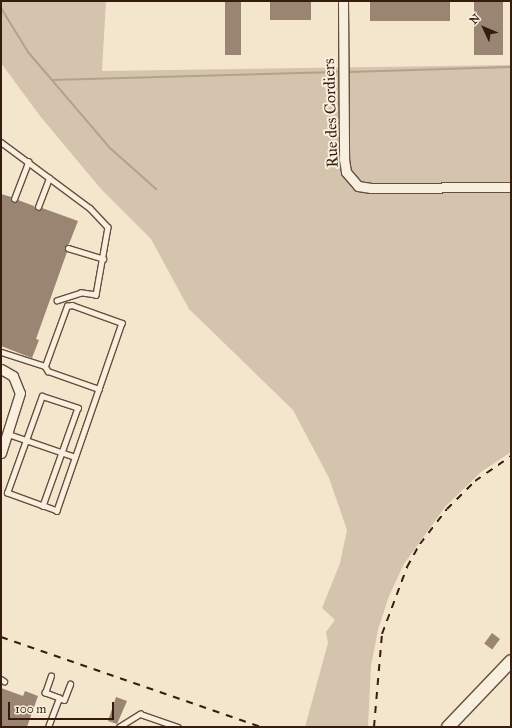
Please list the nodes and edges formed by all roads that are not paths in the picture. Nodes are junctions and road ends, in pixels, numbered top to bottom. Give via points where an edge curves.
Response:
1 (343, 1) edge
2 (1, 142) edge
3 (28, 162) junction
4 (49, 178) junction
5 (511, 186) edge
6 (14, 199) dead end
7 (38, 207) dead end
8 (68, 248) dead end
9 (103, 260) junction
10 (57, 301) dead end
11 (1, 352) edge
12 (45, 366) junction
13 (1, 369) edge
14 (99, 389) junction
15 (8, 434) junction
16 (26, 440) junction
17 (1, 453) edge
18 (62, 453) junction
19 (75, 457) junction
20 (43, 506) junction
21 (511, 661) edge
22 (51, 676) dead end
23 (70, 684) dead end
24 (59, 698) junction
25 (48, 727) edge
26 (119, 727) edge
27 (178, 727) edge
28 (448, 727) edge

1 - 5 street, Rue des Cordiers via 344,159 346,172 358,186
2 - 3 lane
3 - 4 lane
3 - 6 lane
4 - 7 lane
4 - 9 lane via 105,223 108,232
8 - 9 lane
9 - 10 lane via 96,295 82,293
11 - 12 lane
12 - 14 lane via 48,371
12 - 14 lane via 67,306 72,305 122,323
13 - 15 street via 13,376 20,393
14 - 19 lane
15 - 16 lane
15 - 17 street
16 - 18 lane
16 - 18 lane via 42,396 78,408
16 - 20 lane via 7,493
18 - 19 lane
18 - 20 lane
19 - 20 lane via 57,511
21 - 28 street
22 - 24 lane via 45,693
23 - 24 lane via 64,700
24 - 25 lane
26 - 27 lane via 140,714

